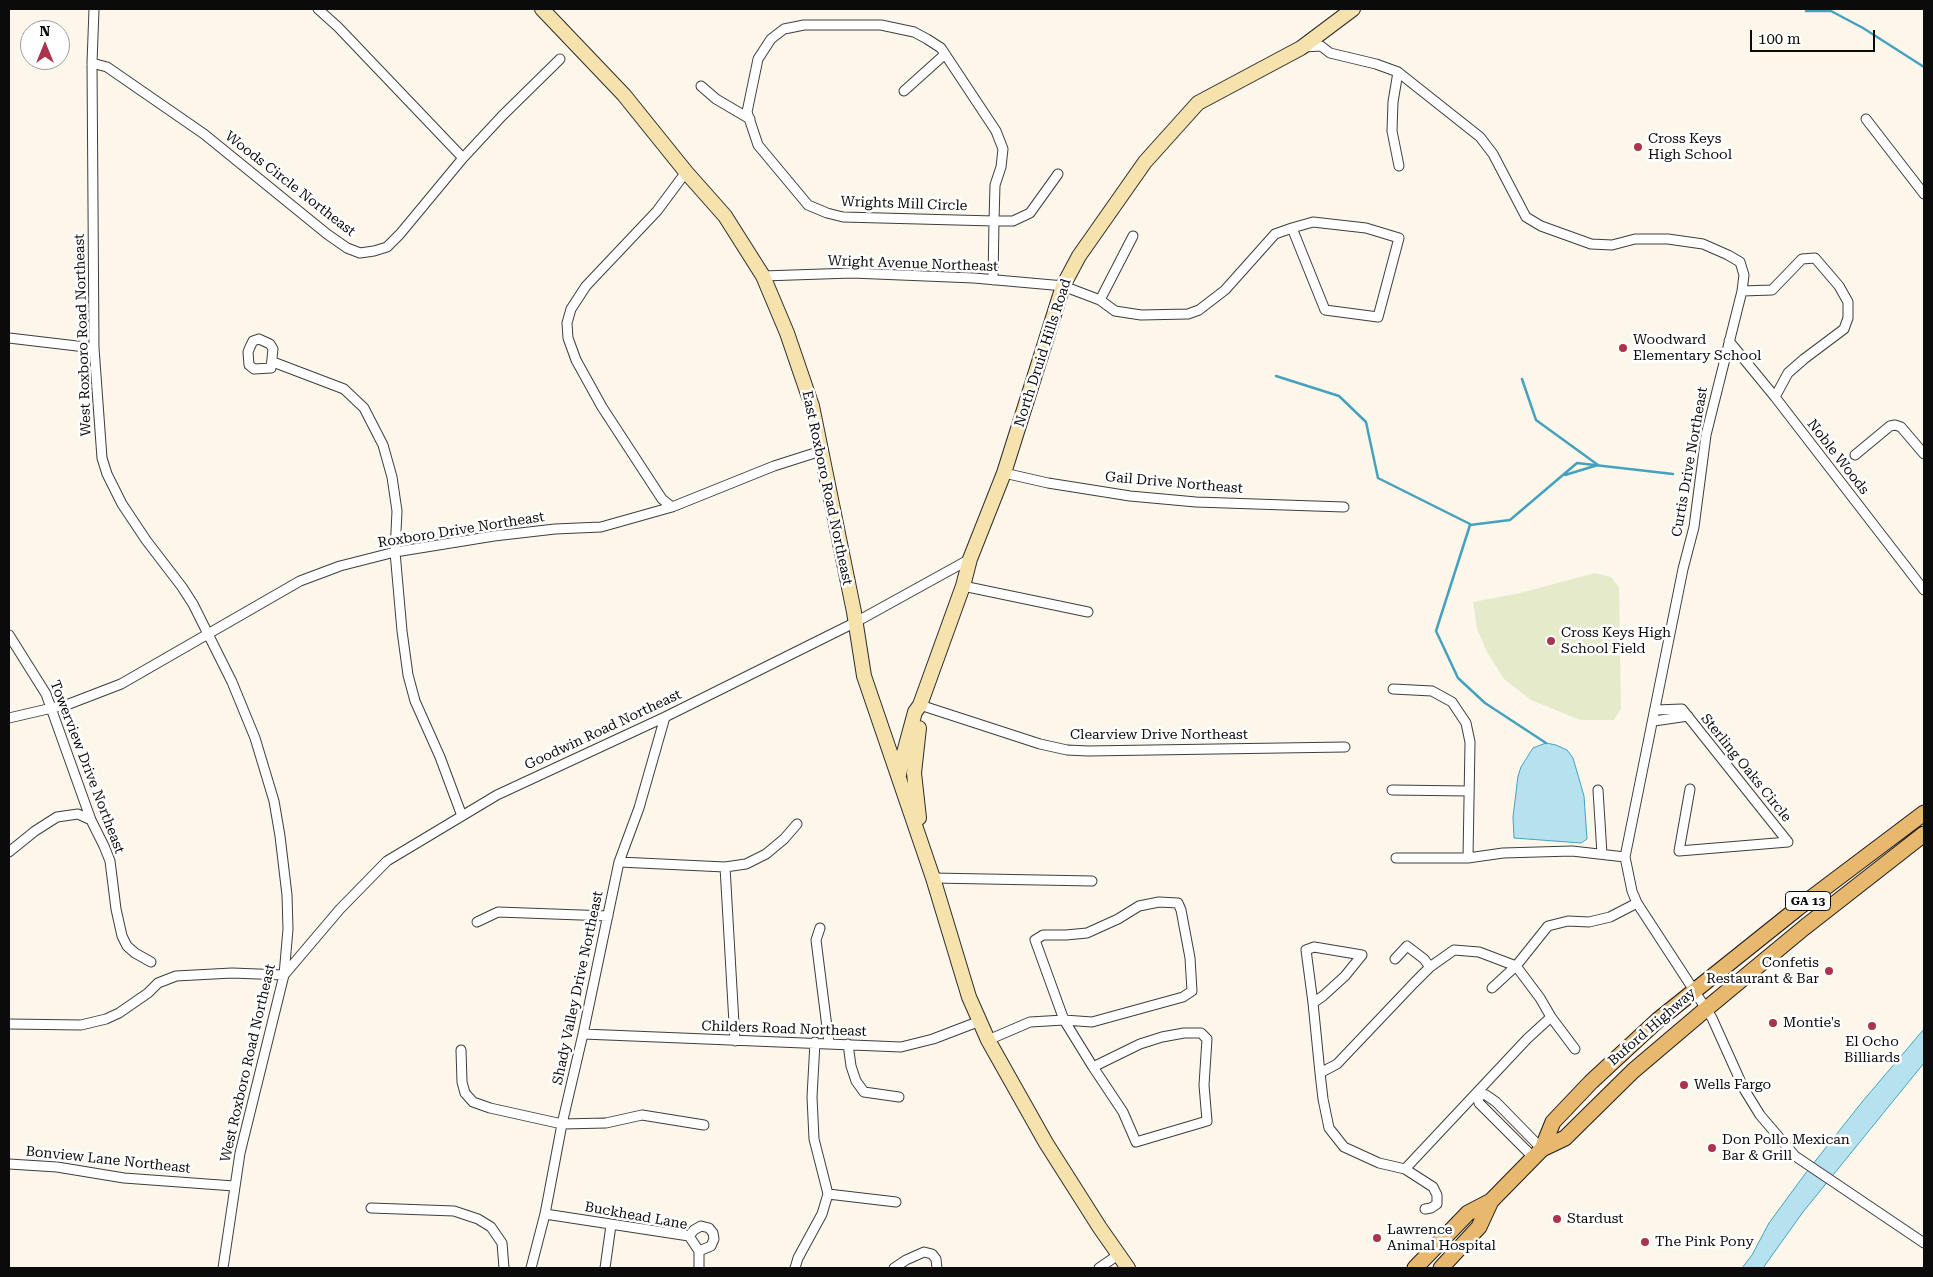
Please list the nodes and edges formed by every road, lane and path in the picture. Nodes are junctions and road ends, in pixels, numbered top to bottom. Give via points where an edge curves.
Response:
1 (94, 9) edge
2 (318, 9) edge
3 (542, 9) edge
4 (1353, 9) edge
5 (944, 48) junction
6 (1301, 48) junction
7 (560, 59) dead end
8 (92, 63) junction
9 (1398, 72) junction
10 (701, 86) dead end
11 (904, 91) dead end
12 (750, 119) junction
13 (1866, 119) dead end
14 (463, 158) junction
15 (1399, 166) dead end
16 (686, 172) junction
17 (1058, 174) dead end
18 (1924, 194) edge
19 (994, 221) junction
20 (1292, 228) junction
21 (1133, 236) dead end
22 (763, 276) junction
23 (993, 280) junction
24 (1063, 286) junction
25 (1742, 291) junction
26 (1100, 300) junction
27 (9, 338) edge
28 (1729, 341) junction
29 (94, 348) junction
30 (273, 362) dead end
31 (1775, 397) junction
32 (821, 451) junction
33 (1924, 454) edge
34 (1855, 455) dead end
35 (1004, 473) junction
36 (1344, 506) dead end
37 (672, 507) junction
38 (395, 552) junction
39 (970, 559) junction
40 (963, 586) junction
41 (1924, 590) edge
42 (1088, 612) dead end
43 (856, 622) junction
44 (209, 634) junction
45 (9, 635) edge
46 (1393, 688) dead end
47 (920, 705) junction
48 (52, 709) junction
49 (1656, 710) junction
50 (1685, 713) junction
51 (665, 717) junction
52 (9, 718) edge
53 (1654, 721) junction
54 (1345, 747) dead end
55 (899, 778) junction
56 (1690, 789) dead end
57 (1392, 790) dead end
58 (1598, 790) dead end
59 (1469, 791) junction
60 (1924, 813) edge
61 (462, 816) junction
62 (91, 820) junction
63 (797, 824) dead end
64 (1924, 834) edge
65 (923, 849) junction
66 (9, 852) edge
67 (1602, 854) junction
68 (1625, 857) junction
69 (1396, 858) dead end
70 (1468, 858) junction
71 (619, 862) junction
72 (725, 866) junction
73 (933, 878) junction
74 (1092, 881) dead end
75 (1637, 904) junction
76 (608, 916) junction
77 (477, 922) dead end
78 (820, 928) dead end
79 (1395, 959) dead end
80 (151, 962) dead end
81 (1516, 966) junction
82 (1430, 967) junction
83 (284, 975) junction
84 (1492, 988) dead end
85 (1693, 991) junction
86 (1313, 1002) junction
87 (1706, 1009) junction
88 (1551, 1017) junction
89 (1064, 1020) junction
90 (980, 1021) junction
91 (9, 1024) edge
92 (583, 1034) junction
93 (988, 1040) junction
94 (735, 1041) junction
95 (815, 1042) junction
96 (829, 1043) junction
97 (848, 1044) junction
98 (1575, 1049) dead end
99 (461, 1050) dead end
100 (1093, 1067) junction
101 (1320, 1073) junction
102 (1477, 1093) junction
103 (898, 1097) dead end
104 (1497, 1111) junction
105 (1506, 1120) junction
106 (562, 1124) junction
107 (704, 1125) dead end
108 (1537, 1153) junction
109 (9, 1164) edge
110 (1405, 1168) junction
111 (234, 1186) junction
112 (828, 1194) junction
113 (896, 1202) dead end
114 (1491, 1202) junction
115 (371, 1208) dead end
116 (1425, 1208) dead end
117 (545, 1214) junction
118 (611, 1225) junction
119 (689, 1236) junction
120 (1924, 1243) edge
121 (699, 1251) junction
122 (1118, 1256) junction
123 (223, 1268) edge
124 (504, 1268) edge
125 (531, 1268) edge
126 (605, 1268) edge
127 (699, 1268) edge
128 (795, 1268) edge
129 (894, 1268) edge
130 (937, 1268) edge
131 (1099, 1268) edge
132 (1128, 1268) edge
133 (1415, 1268) edge
134 (1441, 1268) edge

1 - 8 street, West Roxboro Road Northeast
2 - 14 street
3 - 16 main road, East Roxboro Road Northeast via 624,95
4 - 6 main road, North Druid Hills Road
5 - 11 street
5 - 12 street, Wrights Mill Circle via 914,32 881,25 804,25 784,29 771,39 758,59 750,92
5 - 19 street, Wrights Mill Circle via 996,131 1002,149 995,185
6 - 9 street, Curtis Drive Northeast via 1321,46 1330,53
6 - 24 main road, North Druid Hills Road via 1198,102 1145,162 1079,256
7 - 14 street, Woods Circle Northeast
8 - 14 street, Woods Circle Northeast via 107,67 204,134 327,234 360,253 387,247
8 - 29 street, West Roxboro Road Northeast
9 - 15 street via 1392,131
9 - 25 street, Curtis Drive Northeast via 1480,137 1494,154 1526,217 1541,226 1591,244 1612,245 1635,239 1659,239 1703,244 1740,262 1744,275
10 - 12 street
12 - 19 street, Wrights Mill Circle via 758,145 808,205 843,217
13 - 18 street
16 - 22 main road, East Roxboro Road Northeast via 725,216
16 - 37 street via 657,211 586,286 571,309 567,323 568,338 576,360 602,407 662,499
17 - 19 street via 1030,213 1013,221
19 - 23 street, Wrights Mill Circle
20 - 20 street, Wright Avenue Northeast via 1312,222 1366,228 1399,238 1378,317 1324,310
20 - 26 street, Wright Avenue Northeast via 1275,234 1226,290 1199,310 1188,314 1141,314 1115,311
21 - 26 street
22 - 23 street, Wright Avenue Northeast via 852,273
22 - 32 main road, East Roxboro Road Northeast via 812,406
23 - 24 street, Wright Avenue Northeast
24 - 26 street, Wright Avenue Northeast
24 - 35 main road, North Druid Hills Road
25 - 28 street, Curtis Drive Northeast
25 - 31 street via 1772,290 1802,259 1815,258 1848,302 1844,329 1788,373
27 - 29 street
28 - 31 street, Noble Woods
28 - 49 street, Curtis Drive Northeast via 1706,435 1694,527
29 - 44 street, West Roxboro Road Northeast via 100,440 107,474 133,522 182,587
30 - 38 street via 344,389 364,408 384,445 392,476 397,511
31 - 41 street, Noble Woods
32 - 37 street, Roxboro Drive Northeast
32 - 43 main road, East Roxboro Road Northeast
33 - 34 street via 1901,427 1895,425
35 - 36 street, Gail Drive Northeast via 1130,496 1196,502
35 - 39 main road, North Druid Hills Road
37 - 38 street, Roxboro Drive Northeast via 601,526 494,536
38 - 44 street, Roxboro Drive Northeast via 340,566 300,581
38 - 61 street via 402,631 412,692
39 - 40 main road, North Druid Hills Road
39 - 43 street, Goodwin Road Northeast
40 - 42 street
40 - 47 main road, North Druid Hills Road
43 - 51 street, Goodwin Road Northeast
43 - 55 main road, East Roxboro Road Northeast via 864,676
44 - 48 street, Roxboro Drive Northeast via 121,684
44 - 83 street, West Roxboro Road Northeast via 254,738 274,801 288,895
45 - 48 street, Towerview Drive Northeast
46 - 59 street via 1432,692 1452,702 1466,723 1470,742
47 - 54 street, Clearview Drive Northeast via 1067,750
47 - 55 main road, North Druid Hills Road via 905,748
47 - 65 main road via 922,714 914,773
48 - 52 street, Roxboro Drive Northeast
48 - 62 street, Towerview Drive Northeast
49 - 50 street, Sterling Oaks Circle
49 - 53 street, Curtis Drive Northeast
50 - 53 street, Sterling Oaks Circle
50 - 56 street, Sterling Oaks Circle via 1788,842 1679,850
51 - 61 street, Goodwin Road Northeast via 497,795
51 - 71 street, Shady Valley Drive Northeast via 639,808
53 - 68 street, Curtis Drive Northeast
55 - 65 main road, East Roxboro Road Northeast
57 - 59 street
58 - 67 street
59 - 70 street
60 - 85 main road, Buford Highway / GA 13
61 - 83 street, Goodwin Road Northeast via 387,860
62 - 66 street via 78,814 57,817
62 - 80 street, Towerview Drive Northeast via 110,861 122,936 135,953
63 - 72 street via 766,854 746,864
64 - 87 main road, Buford Highway / GA 13 via 1805,926
65 - 73 main road
67 - 68 street
67 - 70 street via 1572,851 1504,853
68 - 75 street, Curtis Drive Northeast
69 - 70 street
71 - 72 street
71 - 76 street, Shady Valley Drive Northeast
72 - 94 street
73 - 74 street
73 - 90 main road
75 - 81 street via 1610,917 1548,926
75 - 85 street, Curtis Drive Northeast
76 - 77 street via 498,912
76 - 92 street, Shady Valley Drive Northeast
78 - 96 street via 816,940
79 - 82 street via 1407,946
81 - 82 street via 1479,952 1454,950
81 - 84 street
81 - 88 street
82 - 101 street via 1337,1064
83 - 91 street via 176,976 158,983 120,1013 106,1019 80,1025
83 - 111 street, West Roxboro Road Northeast
85 - 87 street, Curtis Drive Northeast
85 - 108 main road, Buford Highway / GA 13 via 1591,1082 1553,1122
86 - 86 street via 1345,976 1362,955 1314,947 1306,950
86 - 101 street
87 - 108 main road, Buford Highway / GA 13 via 1633,1071 1565,1138
87 - 120 street, Curtis Drive Northeast via 1744,1089 1760,1115 1795,1156
88 - 98 street
88 - 102 street
89 - 89 street via 1092,1022 1184,997 1192,991 1190,958 1178,904 1159,902 1139,906 1087,933 1043,935 1035,940
89 - 93 street via 1030,1022
89 - 100 street
90 - 93 main road
90 - 97 street, Childers Road Northeast via 901,1047
92 - 94 street, Childers Road Northeast
92 - 106 street, Shady Valley Drive Northeast
93 - 122 main road via 1046,1143
94 - 95 street, Childers Road Northeast
95 - 96 street, Childers Road Northeast
95 - 112 street via 814,1139
96 - 97 street, Childers Road Northeast
97 - 103 street via 856,1081 864,1092
99 - 106 street via 462,1082 473,1102
100 - 100 street via 1123,1112 1136,1142 1207,1121 1204,1085 1207,1039 1201,1033 1162,1037
101 - 110 street via 1329,1128 1344,1147 1379,1162
102 - 104 street via 1486,1095
102 - 110 street
104 - 105 street
104 - 105 street
105 - 108 street
105 - 108 street
106 - 107 street via 606,1122 642,1115
106 - 117 street, Shady Valley Drive Northeast
108 - 114 main road, Buford Highway / GA 13
109 - 111 street, Bonview Lane Northeast via 57,1167 124,1178
110 - 116 street via 1433,1187 1437,1204
111 - 123 street, West Roxboro Road Northeast
112 - 113 street
112 - 128 street via 822,1214
114 - 133 main road, Buford Highway / GA 13 via 1468,1213
114 - 134 main road, Buford Highway / GA 13 via 1479,1227
115 - 124 street via 454,1211 478,1219 491,1227 502,1243
117 - 118 street, Buckhead Lane
117 - 125 street, Shady Valley Drive Northeast
118 - 119 street, Buckhead Lane
118 - 126 street
119 - 121 street, Buckhead Lane
119 - 121 street via 701,1226 713,1233 711,1246
121 - 127 street
122 - 131 street
122 - 132 main road
129 - 130 street via 924,1252 932,1254

